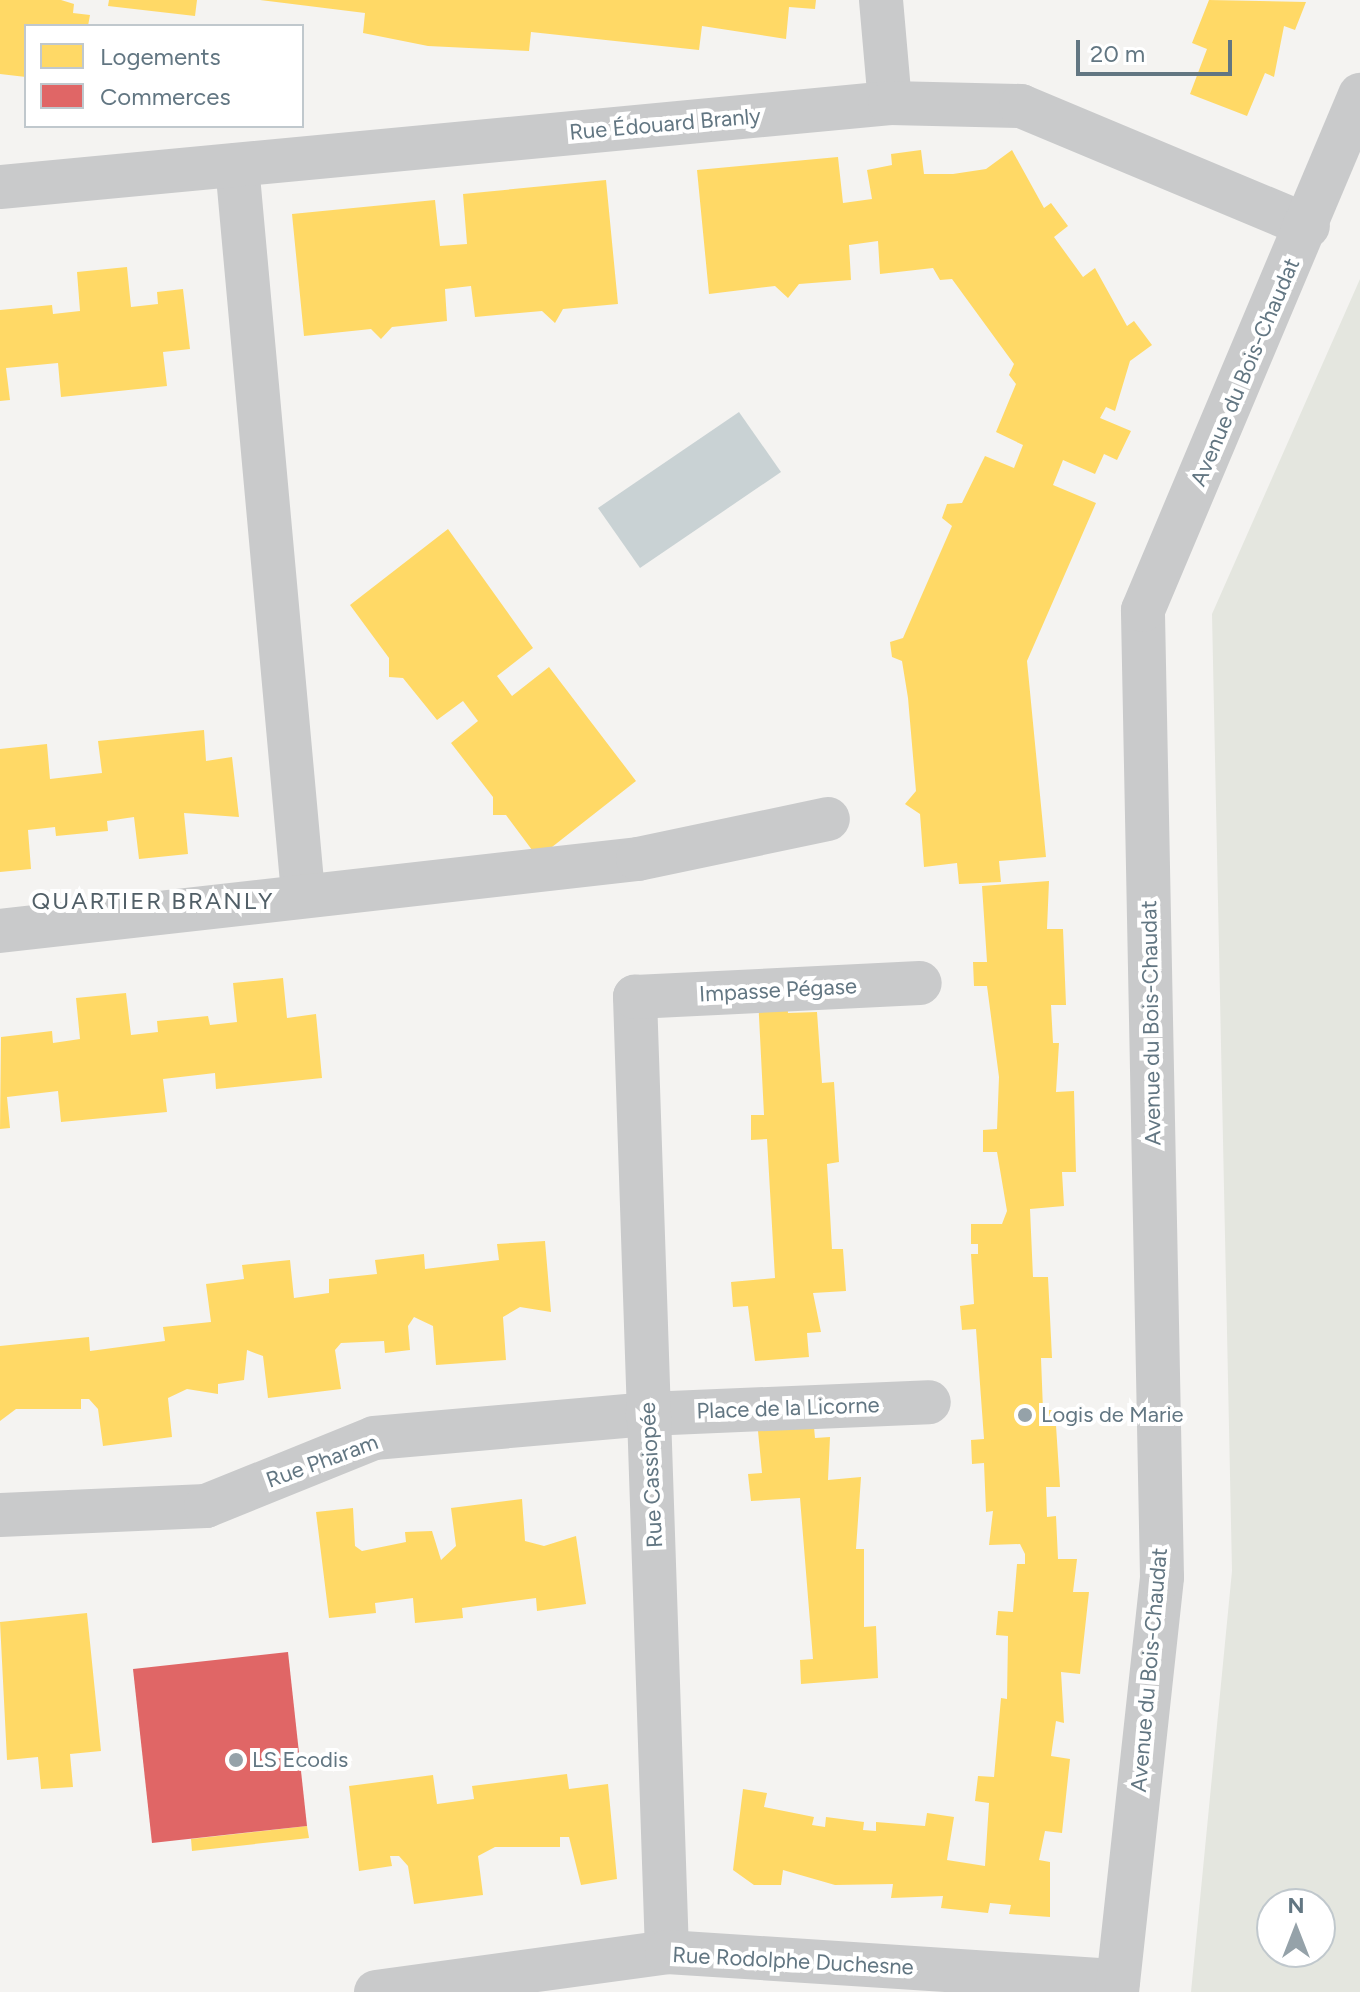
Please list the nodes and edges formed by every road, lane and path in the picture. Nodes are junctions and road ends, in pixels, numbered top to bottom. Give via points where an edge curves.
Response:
1 (881, 0) edge
2 (1360, 95) edge
3 (890, 103) junction
4 (237, 165) junction
5 (0, 187) edge
6 (1308, 226) junction
7 (828, 819) dead end
8 (303, 893) junction
9 (0, 931) edge
10 (920, 983) dead end
11 (635, 997) joint
12 (929, 1402) dead end
13 (647, 1414) junction
14 (0, 1515) edge
15 (667, 1952) junction
16 (598, 1978) edge
17 (1117, 1987) edge
18 (376, 1992) edge

1 - 3 street
2 - 6 street, Avenue du Bois-Chaudat
3 - 4 street, Rue Édouard Branly
3 - 6 street, Rue Édouard Branly via 1021,106
4 - 5 street, Rue Édouard Branly
4 - 8 street
6 - 17 street, Avenue du Bois-Chaudat via 1143,610 1162,1577
7 - 8 street via 638,859
8 - 9 street
10 - 11 street, Impasse Pégase
11 - 13 street, Rue Cassiopée
12 - 13 street, Place de la Licorne
13 - 14 street, Rue Pharam via 374,1438 206,1506
13 - 15 street, Rue Cassiopée
15 - 16 street, Rue Rodolphe Duchesne
15 - 17 street, Rue Rodolphe Duchesne
16 - 18 street, Rue Rodolphe Duchesne

